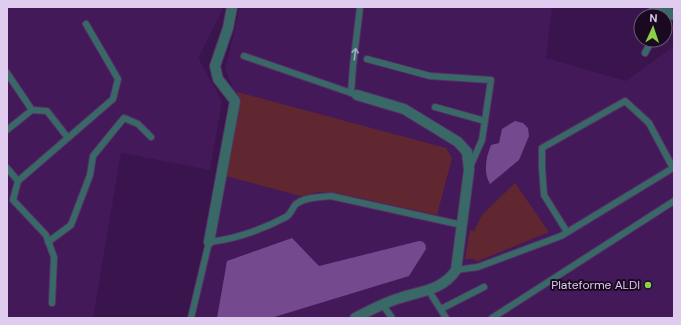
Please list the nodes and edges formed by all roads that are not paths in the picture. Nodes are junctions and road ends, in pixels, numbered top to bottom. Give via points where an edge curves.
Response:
1 (232, 7) edge
2 (360, 7) edge
3 (86, 24) dead end
4 (648, 48) edge
5 (645, 53) dead end
6 (244, 56) dead end
7 (367, 59) dead end
8 (7, 73) edge
9 (354, 94) junction
10 (435, 107) dead end
11 (32, 110) junction
12 (485, 121) junction
13 (7, 130) edge
14 (151, 137) dead end
15 (68, 138) junction
16 (7, 168) edge
17 (469, 170) junction
18 (18, 181) junction
19 (674, 201) edge
20 (462, 225) junction
21 (568, 232) junction
22 (48, 242) junction
23 (209, 242) junction
24 (456, 270) junction
25 (484, 287) dead end
26 (429, 291) junction
27 (52, 303) dead end
28 (384, 305) junction
29 (441, 309) junction
30 (191, 318) edge
31 (355, 318) edge
32 (392, 318) edge
33 (446, 318) edge
34 (492, 318) edge

1 - 23 street via 215,66 218,79 235,102
9 -> 2 lane via 353,66
3 - 15 lane via 118,79 113,100
4 - 5 lane
6 - 9 lane
7 - 12 lane via 430,76 491,80
8 - 11 lane
9 - 17 street via 404,109 458,142 466,152
10 - 12 lane
11 - 13 lane
11 - 15 lane via 47,111
12 - 17 lane via 482,140
14 - 22 lane via 138,124 124,118 93,156 90,175 72,225
15 - 18 lane
16 - 18 lane
17 - 20 street
18 - 22 lane via 13,200 46,235
19 - 34 lane
20 - 23 lane via 331,196 311,197 296,204 288,216 269,225 224,240
20 - 24 street
21 - 21 lane via 673,168 649,123 625,101 542,148 544,195
21 - 24 lane via 478,267
22 - 27 lane via 54,257
23 - 30 lane
24 - 26 street via 451,277
25 - 29 lane
26 - 28 street via 399,298
26 - 29 lane
28 - 31 street
28 - 32 lane
29 - 33 lane

